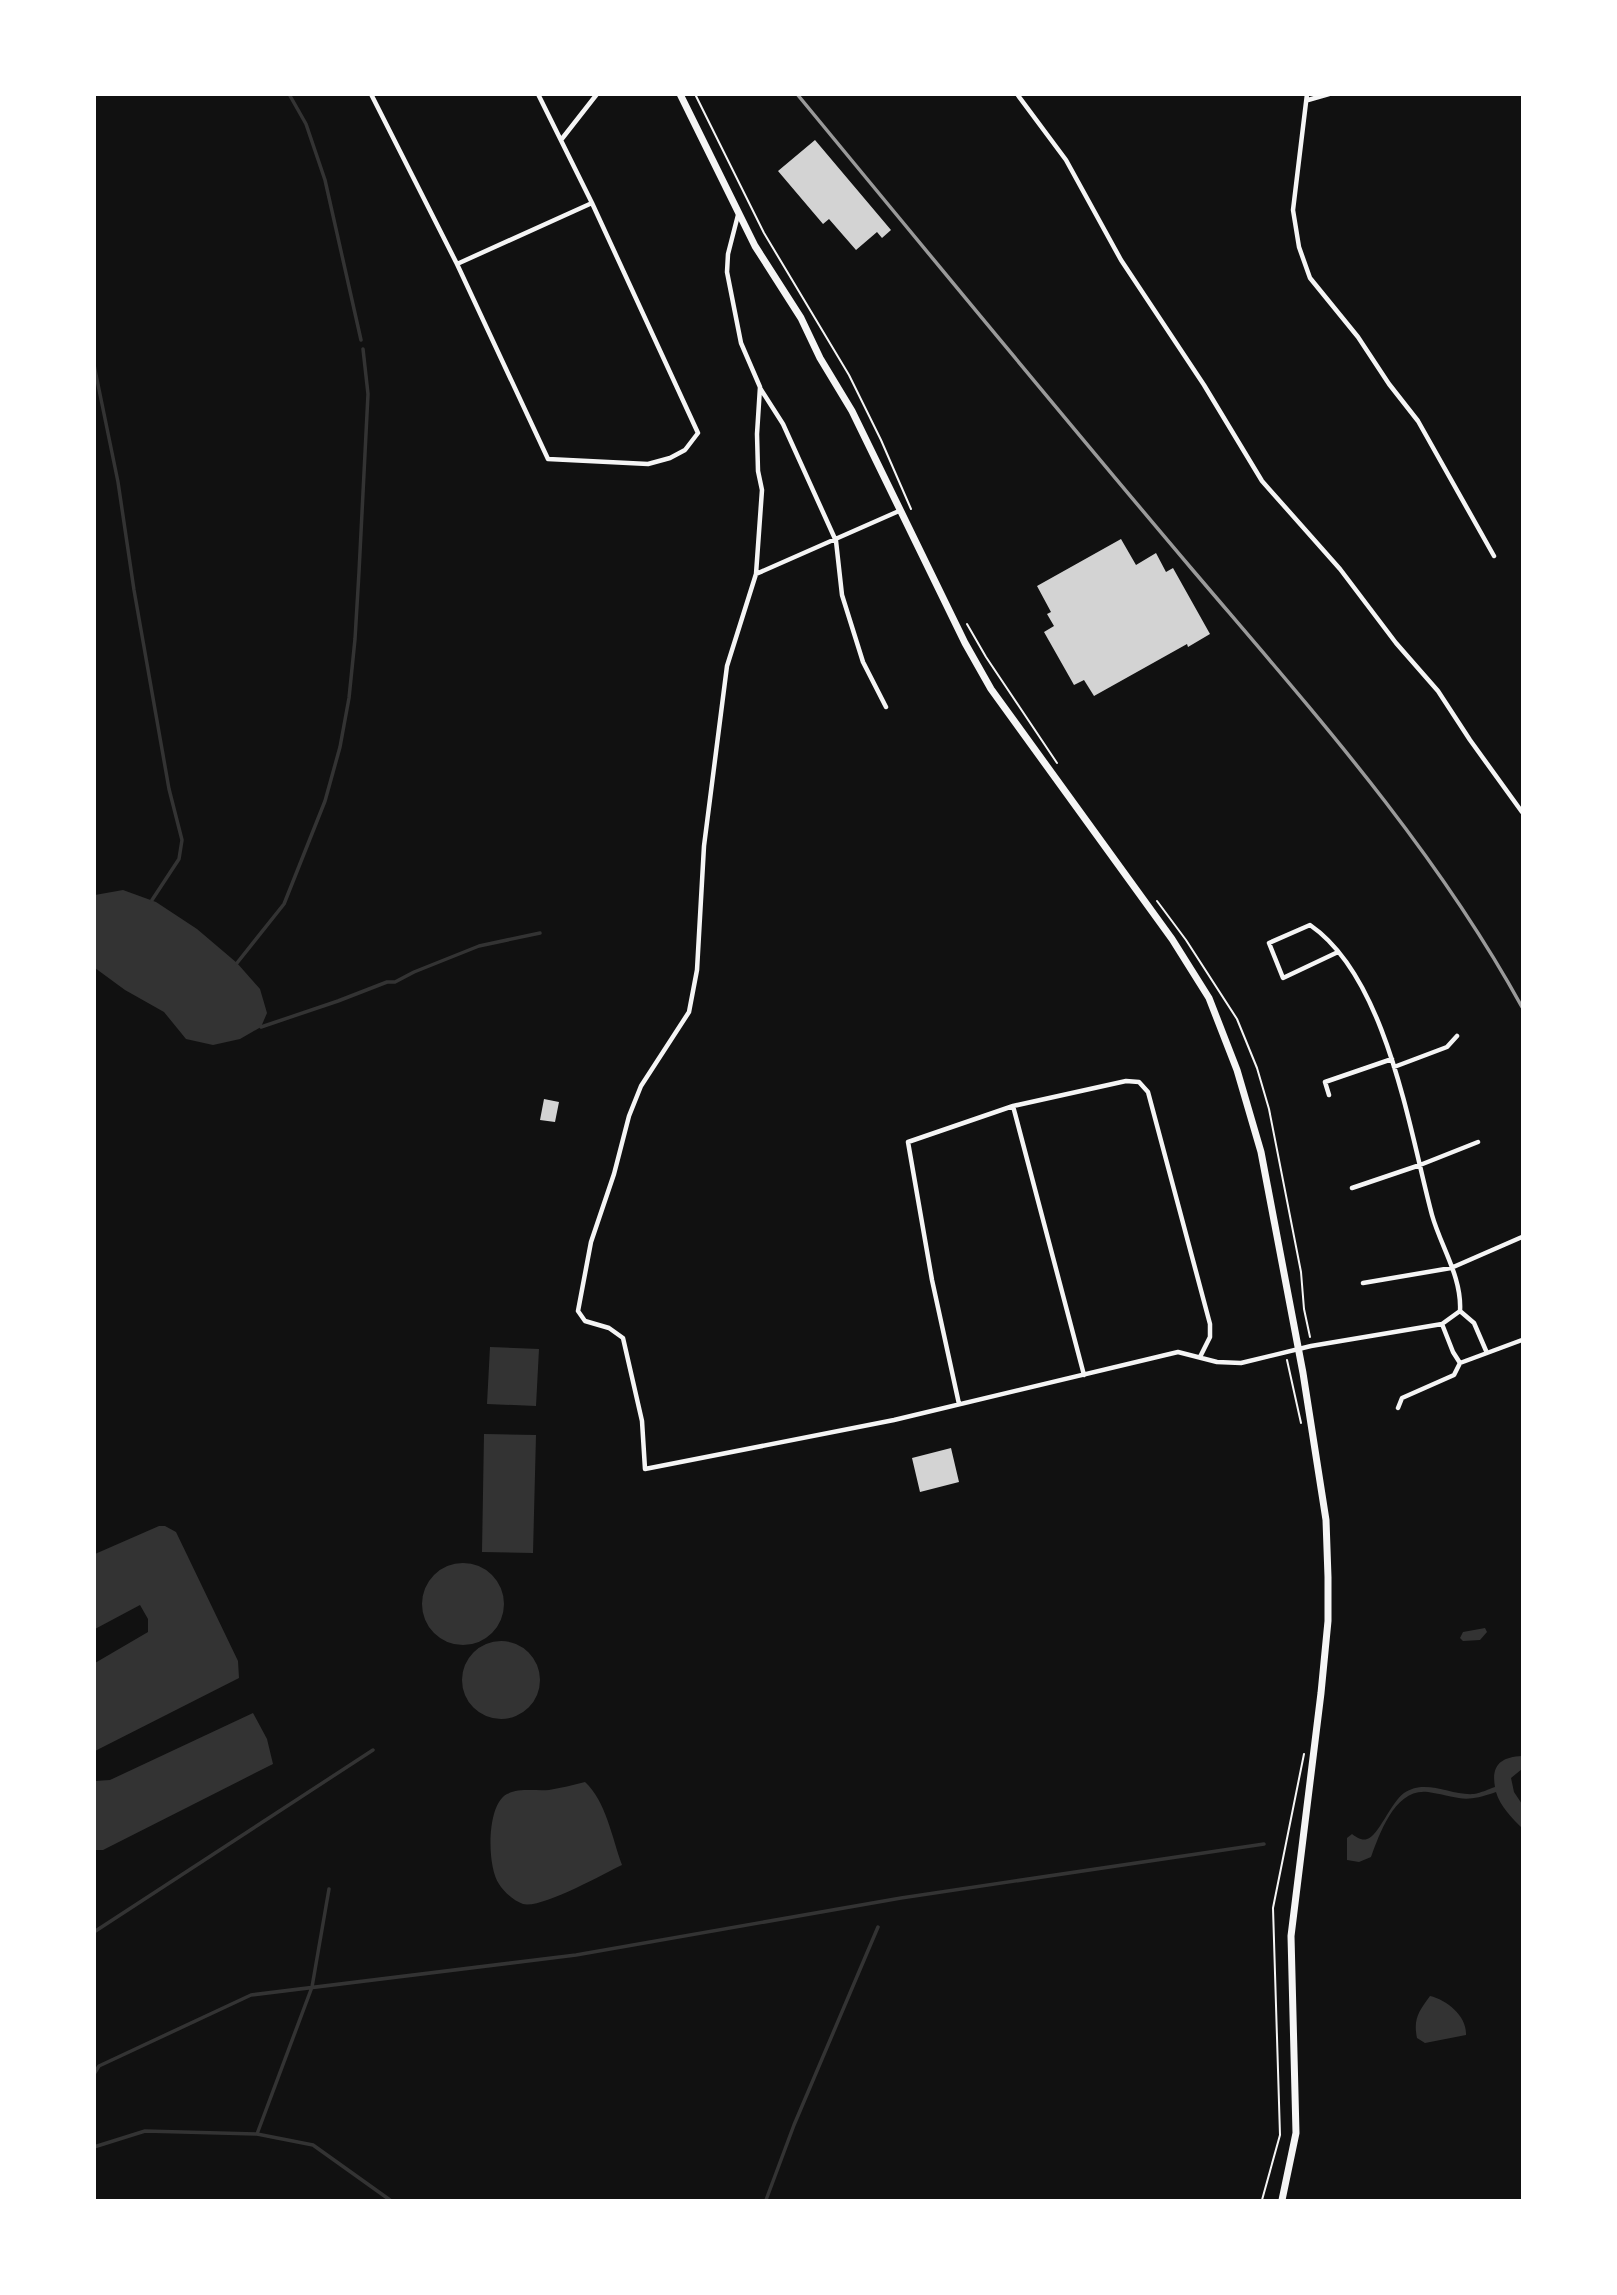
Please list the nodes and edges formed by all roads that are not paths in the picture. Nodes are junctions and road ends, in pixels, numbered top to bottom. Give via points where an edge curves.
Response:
1 (371, 94) edge
2 (538, 94) edge
3 (597, 94) edge
4 (680, 94) edge
5 (1017, 94) edge
6 (1329, 94) edge
7 (1308, 97) edge
8 (561, 140) junction
9 (592, 203) junction
10 (738, 215) junction
11 (457, 264) junction
12 (760, 387) junction
13 (899, 511) junction
14 (836, 541) junction
15 (1494, 556) dead end
16 (756, 574) junction
17 (886, 707) dead end
18 (1522, 812) edge
19 (1338, 952) junction
20 (1457, 1036) dead end
21 (1392, 1059) junction
22 (1394, 1068) junction
23 (1329, 1095) dead end
24 (1013, 1106) junction
25 (1478, 1142) dead end
26 (1420, 1165) junction
27 (1352, 1188) dead end
28 (1522, 1237) edge
29 (1451, 1268) junction
30 (1363, 1283) dead end
31 (1460, 1311) junction
32 (1442, 1324) junction
33 (1522, 1339) edge
34 (1298, 1349) junction
35 (1487, 1353) junction
36 (1200, 1357) junction
37 (1460, 1363) junction
38 (1084, 1375) junction
39 (959, 1404) junction
40 (1398, 1408) dead end
41 (1282, 2200) edge

1 - 11 street
2 - 8 street
3 - 8 street
4 - 10 main road
5 - 18 street via 1066,160 1121,260 1262,481 1438,691
6 - 7 street
7 - 15 street via 1293,210 1310,278 1418,421
8 - 9 street
9 - 11 street
9 - 11 street via 698,433 685,450 670,458 648,464 548,459
10 - 12 street via 727,272 740,343
10 - 13 main road via 852,411
12 - 14 street via 783,424
12 - 16 street via 757,434 762,490
13 - 14 street
13 - 34 main road via 991,689 1172,939 1209,998 1261,1152
14 - 16 street
14 - 17 street via 842,595 863,662
16 - 39 street via 727,666 689,1012 641,1086 629,1116 591,1242 578,1311 585,1321 623,1338 642,1421 645,1469
19 - 19 street via 1311,925 1269,943 1283,978
19 - 21 street via 1366,995
20 - 22 street via 1447,1047
21 - 22 street
21 - 23 street via 1325,1082
22 - 26 street
24 - 36 street via 1126,1081 1139,1082 1148,1092 1210,1324
24 - 38 street
24 - 39 street via 908,1142
25 - 26 street
26 - 27 street
26 - 29 street
28 - 29 street
29 - 30 street
29 - 31 street via 1461,1294
31 - 32 street
31 - 35 street via 1474,1323
32 - 34 street
32 - 37 street
33 - 35 street
34 - 36 street via 1241,1363
34 - 41 main road via 1326,1520 1328,1621 1291,1936 1296,2133
35 - 37 street
36 - 38 street via 1178,1352
37 - 40 street via 1454,1374 1402,1398
38 - 39 street

